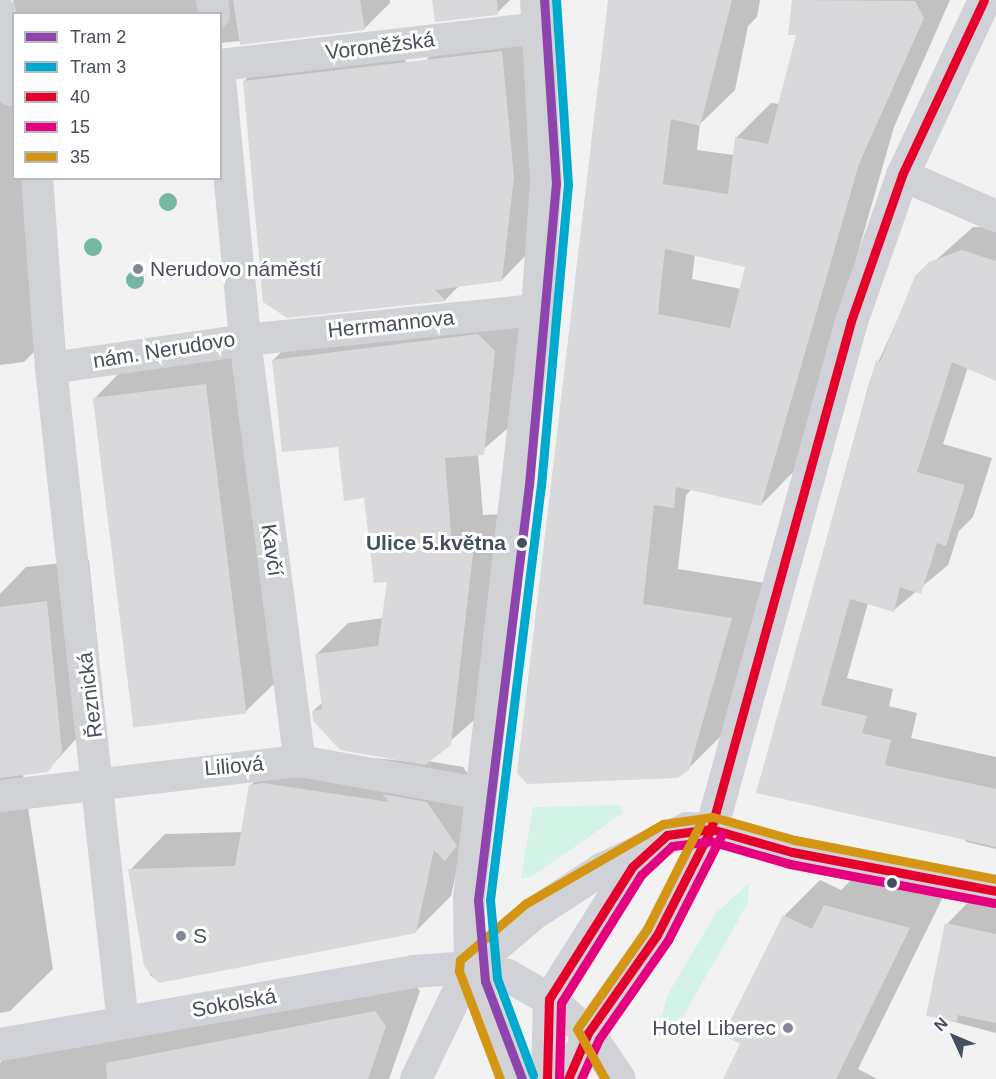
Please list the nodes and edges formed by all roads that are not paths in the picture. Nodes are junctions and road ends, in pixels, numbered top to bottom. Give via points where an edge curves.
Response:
1 (984, 0) edge
2 (0, 12) edge
3 (538, 14) edge
4 (222, 65) edge
5 (8, 90) edge
6 (222, 100) edge
7 (902, 175) junction
8 (37, 180) edge
9 (996, 216) edge
10 (537, 310) junction
11 (245, 339) junction
12 (51, 368) junction
13 (300, 761) junction
14 (100, 783) junction
15 (473, 793) junction
16 (0, 796) edge
17 (711, 829) junction
18 (667, 835) junction
19 (996, 891) edge
20 (470, 967) junction
21 (549, 999) junction
22 (123, 1023) junction
23 (588, 1033) junction
24 (0, 1044) edge
25 (416, 1079) edge
26 (513, 1079) edge
27 (547, 1079) edge
28 (568, 1079) edge
29 (619, 1079) edge

1 - 7 main road
2 - 5 street
3 - 4 street, Voroněžská
3 - 10 street via 546,182
6 - 11 street, nám. Nerudovo
7 - 9 street
7 - 17 main road via 851,321
8 - 12 street
10 - 11 street, Herrmannova
10 - 15 street
11 - 12 street, nám. Nerudovo
11 - 13 street, Kavčí
12 - 14 street, Řeznická
13 - 14 street, Liliová
13 - 15 street, Liliová
14 - 16 street, Liliová
14 - 22 street, Řeznická
15 - 20 street
17 - 18 main road
17 - 19 main road via 792,852
17 - 23 main road via 657,935
18 - 20 main road via 601,869 532,914
18 - 21 main road via 632,867
20 - 21 main road, Sokolská via 507,975
20 - 22 main road, Sokolská via 412,971
20 - 25 street
20 - 26 street
21 - 23 main road, Sokolská
21 - 27 main road
22 - 24 main road, Sokolská
23 - 28 main road
23 - 29 main road, Sokolská

